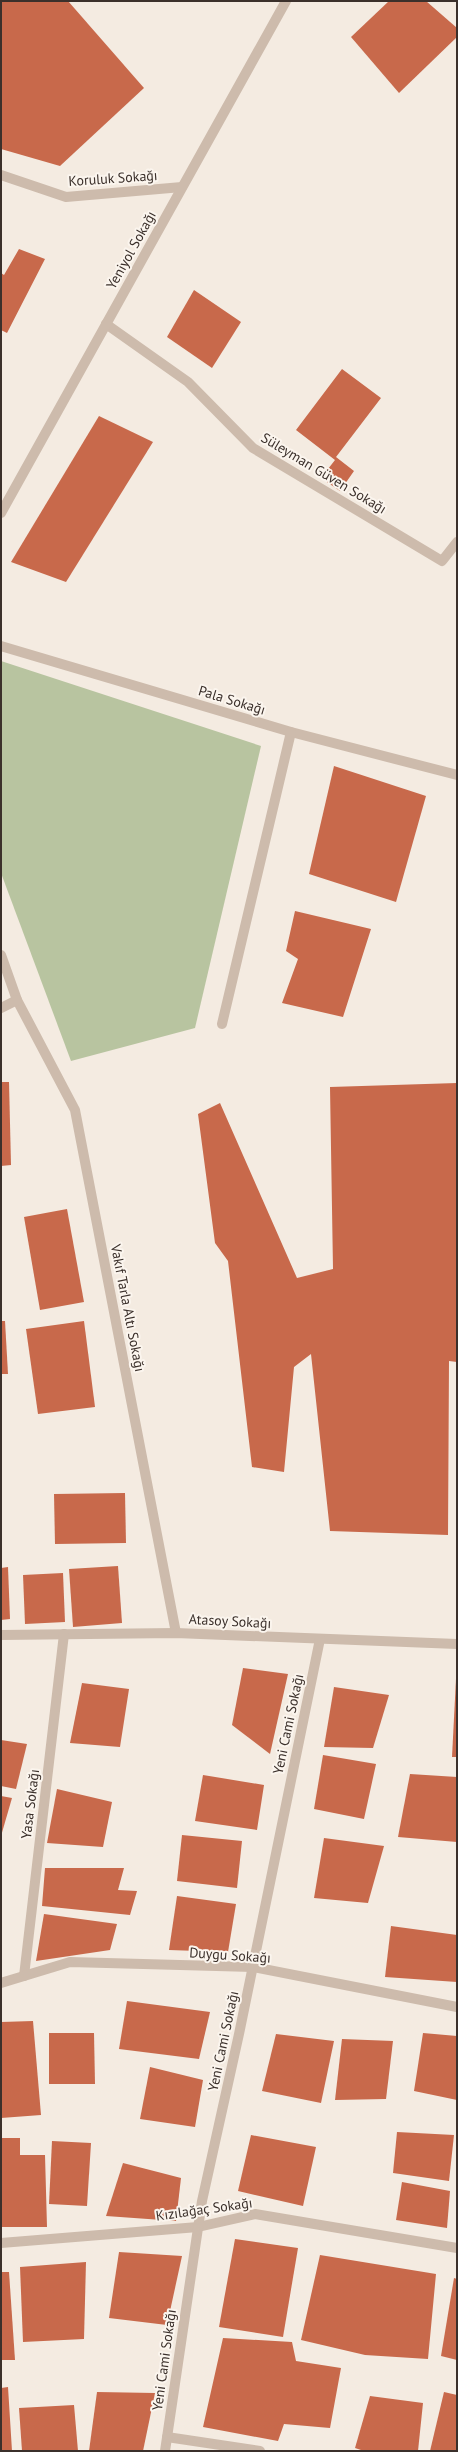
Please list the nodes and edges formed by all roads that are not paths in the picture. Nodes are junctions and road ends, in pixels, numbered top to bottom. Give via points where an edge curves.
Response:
1 (286, 1) edge
2 (1, 175) edge
3 (182, 188) junction
4 (106, 324) junction
5 (1, 513) edge
6 (457, 542) edge
7 (1, 646) edge
8 (291, 732) junction
9 (457, 776) edge
10 (1, 955) edge
11 (17, 1000) junction
12 (1, 1008) edge
13 (222, 1024) dead end
14 (176, 1633) junction
15 (64, 1634) junction
16 (1, 1635) edge
17 (320, 1639) junction
18 (457, 1644) edge
19 (253, 1967) junction
20 (24, 1976) junction
21 (1, 1983) edge
22 (457, 2007) edge
23 (198, 2226) junction
24 (1, 2243) edge
25 (457, 2248) edge
26 (167, 2437) junction
27 (165, 2451) edge
28 (260, 2451) edge

1 - 3 street, Yeniyol Sokağı
2 - 3 street, Koruluk Sokağı via 66,197
3 - 4 street, Yeniyol Sokağı
4 - 5 street, Yeniyol Sokağı
4 - 6 street, Süleyman Güven Sokağı via 188,382 253,448 442,561
7 - 8 street, Pala Sokağı
8 - 9 street, Pala Sokağı
8 - 13 street
10 - 11 street
11 - 12 street
11 - 14 street, Vakıf Tarla Altı Sokağı via 75,1110
14 - 15 street, Atasoy Sokağı
14 - 17 street, Atasoy Sokağı
15 - 16 street, Atasoy Sokağı
15 - 20 street, Yasa Sokağı
17 - 18 street, Atasoy Sokağı
17 - 19 street, Yeni Cami Sokağı
19 - 20 street, Duygu Sokağı via 70,1962
19 - 22 street, Duygu Sokağı
19 - 23 street, Yeni Cami Sokağı
20 - 21 street, Duygu Sokağı
23 - 24 street, Kızılağaç Sokağı
23 - 25 street, Kızılağaç Sokağı via 255,2214
23 - 26 street, Yeni Cami Sokağı
26 - 27 street, Yeni Cami Sokağı
26 - 28 street

